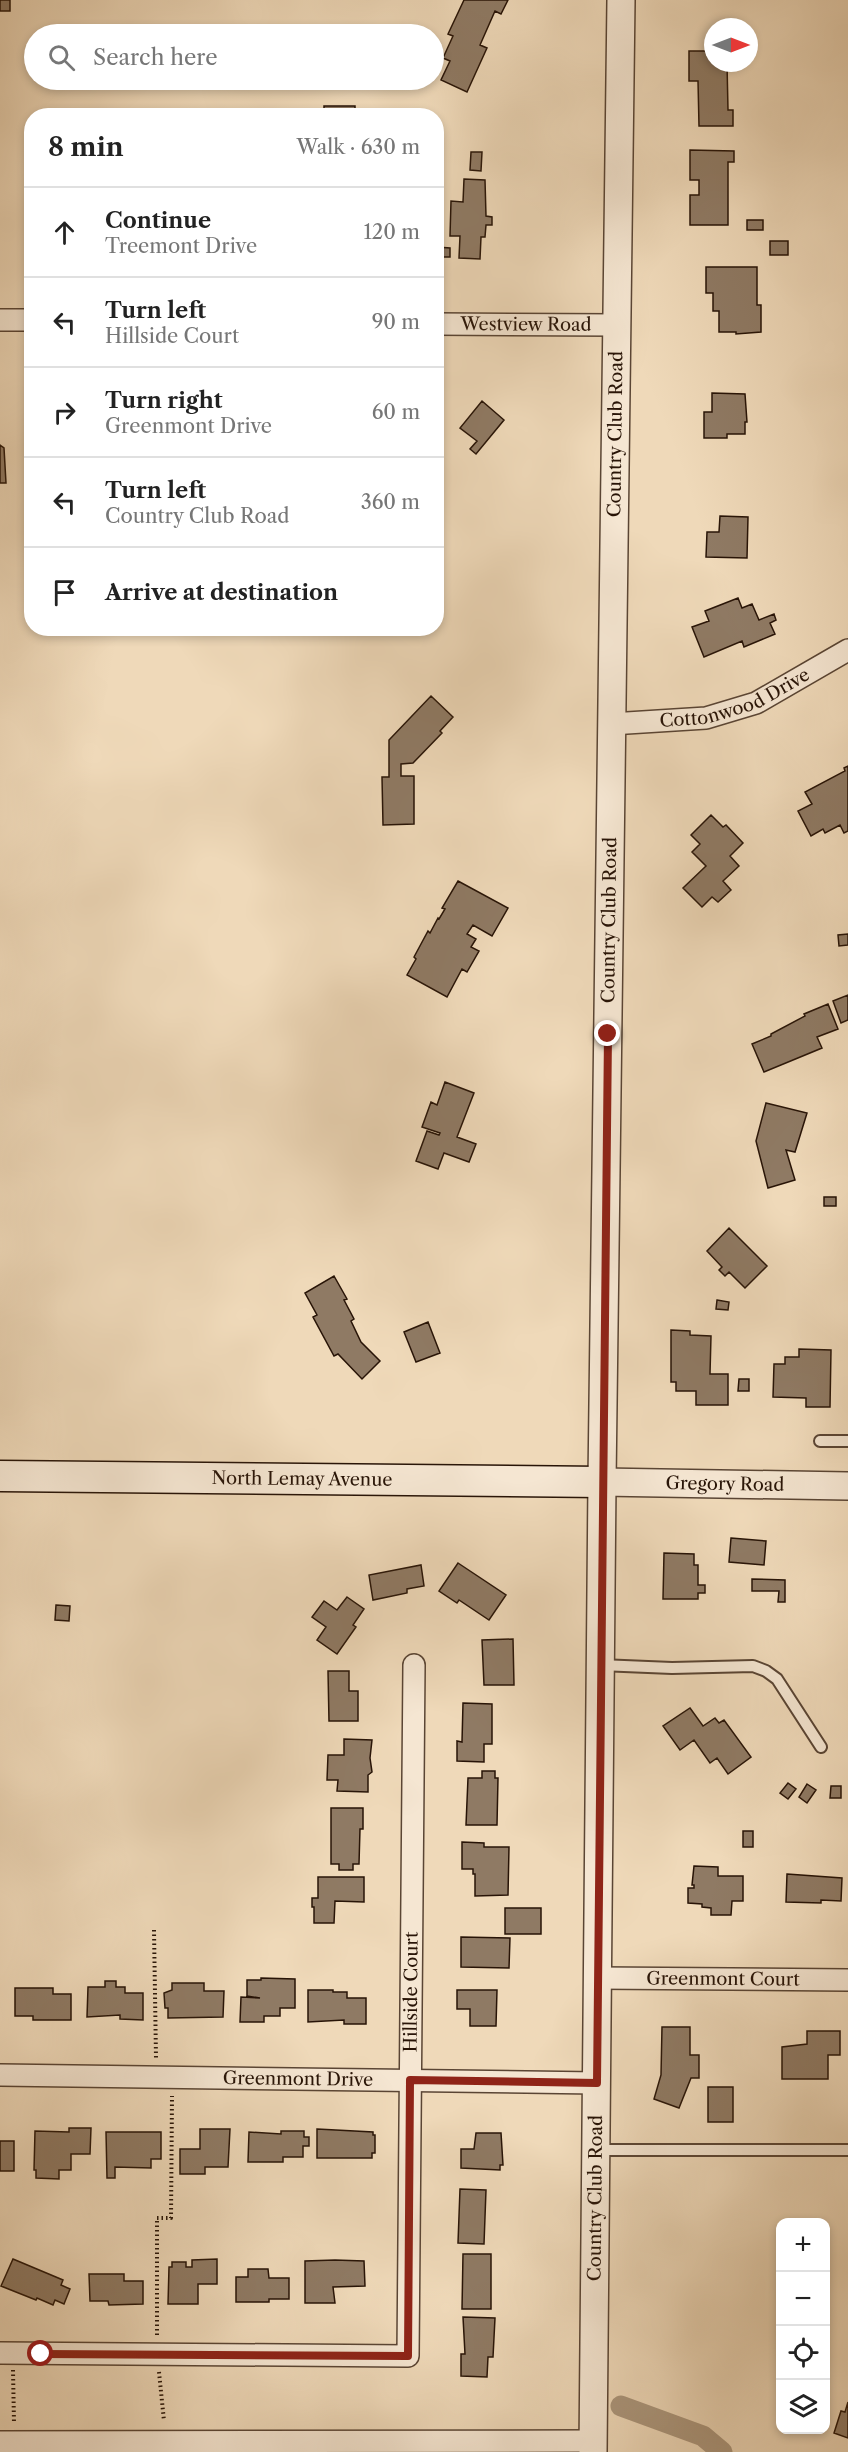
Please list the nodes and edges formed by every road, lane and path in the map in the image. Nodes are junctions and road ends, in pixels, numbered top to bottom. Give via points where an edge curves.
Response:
1 (621, 0) edge
2 (0, 320) edge
3 (24, 320) edge
4 (444, 324) edge
5 (617, 325) junction
6 (848, 650) edge
7 (611, 724) junction
8 (820, 1441) dead end
9 (848, 1442) edge
10 (0, 1476) edge
11 (602, 1482) junction
12 (848, 1486) edge
13 (414, 1665) dead end
14 (600, 1665) junction
15 (821, 1747) dead end
16 (154, 1930) dead end
17 (597, 1978) junction
18 (848, 1980) edge
19 (0, 2075) edge
20 (172, 2077) junction
21 (410, 2080) junction
22 (597, 2083) junction
23 (596, 2150) junction
24 (848, 2150) edge
25 (6, 2353) edge
26 (158, 2355) junction
27 (178, 2441) junction
28 (7, 2442) edge
29 (593, 2446) edge
30 (267, 2447) edge

1 - 5 street, Country Club Road
2 - 3 street
4 - 5 street, Westview Road
5 - 7 street, Country Club Road
6 - 7 street, Cottonwood Drive via 756,703 706,718
7 - 11 street, Country Club Road
8 - 9 lane
10 - 11 main road, North Lemay Avenue
11 - 12 street, Gregory Road
11 - 14 street, Country Club Road
13 - 21 street, Hillside Court
14 - 15 lane via 753,1666 777,1679
14 - 17 street, Country Club Road
16 - 20 path via 155,2057
17 - 18 street, Greenmont Court
17 - 22 street, Country Club Road
19 - 20 street, Greenmont Drive
20 - 21 street, Greenmont Drive
20 - 26 path via 171,2218 157,2218
21 - 22 street, Greenmont Drive
21 - 26 street, Hillside Court via 408,2356
22 - 23 street, Country Club Road
23 - 24 lane
23 - 29 street, Country Club Road
25 - 26 street
25 - 28 path
26 - 27 path via 163,2419
27 - 28 street
27 - 30 street
29 - 30 street

